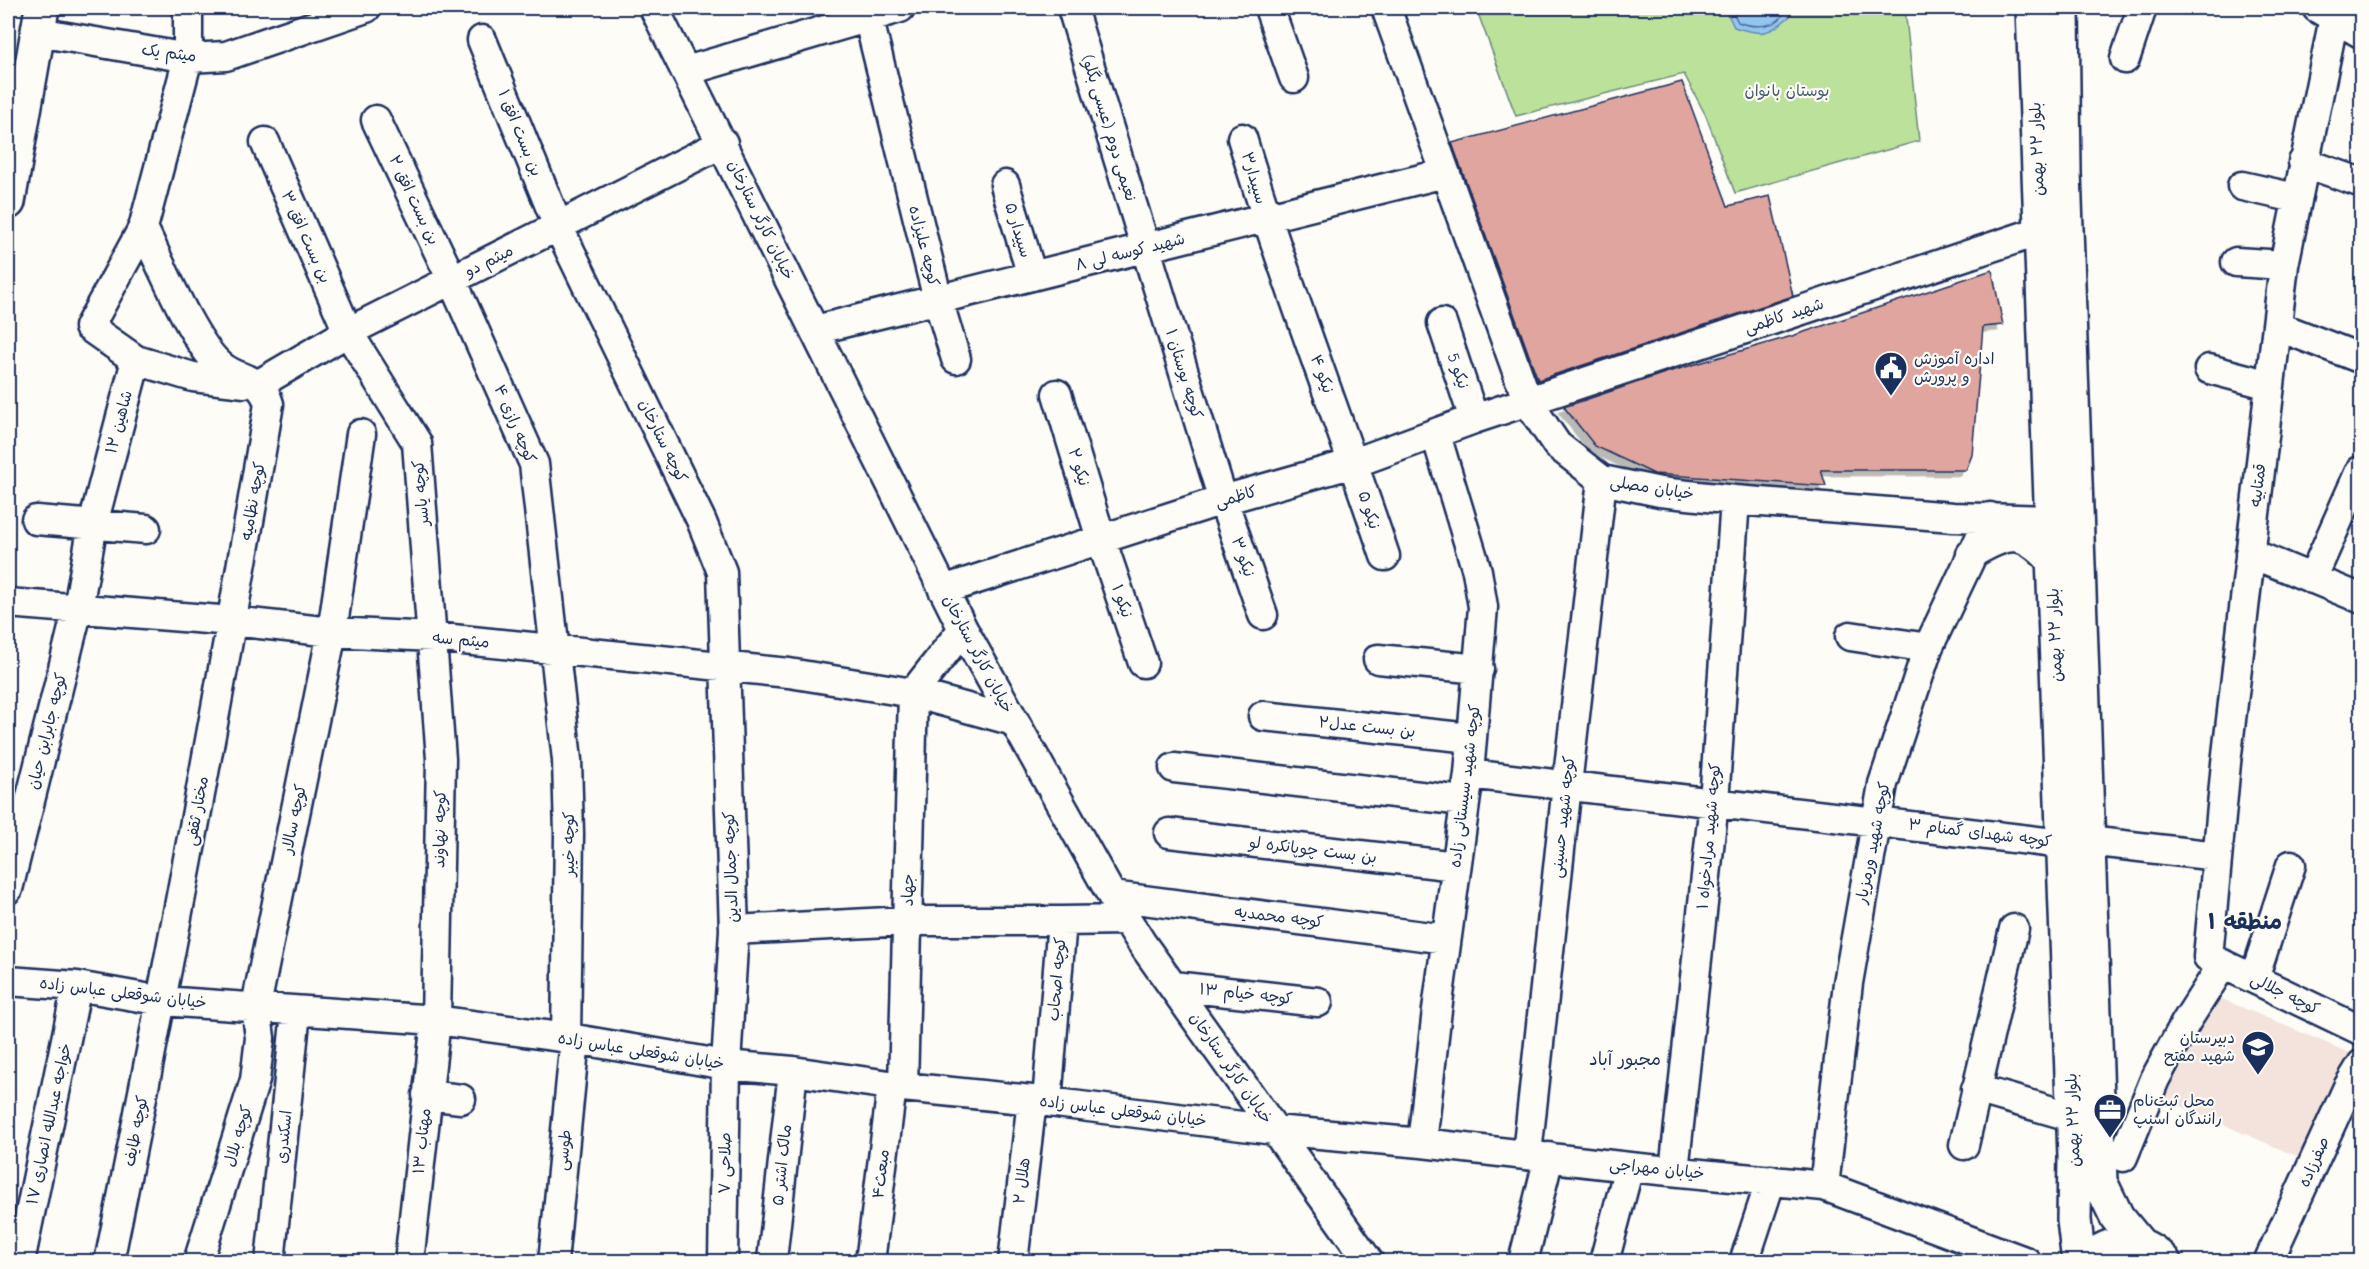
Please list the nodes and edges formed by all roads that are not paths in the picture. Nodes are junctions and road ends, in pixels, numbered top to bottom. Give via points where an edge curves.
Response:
1 (188, 8) edge
2 (654, 8) edge
3 (900, 8) edge
4 (1072, 8) edge
5 (1269, 8) edge
6 (1386, 8) edge
7 (2032, 8) edge
8 (2062, 8) edge
9 (2142, 8) edge
10 (347, 10) edge
11 (2328, 11) edge
12 (867, 12) edge
13 (40, 20) edge
14 (2361, 34) edge
15 (482, 40) dead end
16 (188, 58) junction
17 (2125, 59) dead end
18 (686, 71) junction
19 (1294, 78) dead end
20 (376, 120) dead end
21 (1242, 138) dead end
22 (265, 142) dead end
23 (723, 143) junction
24 (2303, 162) junction
25 (1445, 173) junction
26 (2361, 183) edge
27 (1005, 185) dead end
28 (2242, 186) dead end
29 (2296, 198) junction
30 (8, 202) edge
31 (1266, 218) junction
32 (558, 226) junction
33 (143, 228) junction
34 (2040, 231) junction
35 (1146, 248) junction
36 (2236, 262) dead end
37 (2284, 265) junction
38 (1032, 276) junction
39 (452, 280) junction
40 (1290, 285) joint
41 (938, 300) junction
42 (1442, 323) dead end
43 (2277, 326) junction
44 (815, 330) junction
45 (348, 332) junction
46 (956, 359) dead end
47 (2361, 359) edge
48 (136, 360) junction
49 (2209, 369) dead end
50 (259, 384) junction
51 (2270, 385) junction
52 (1057, 394) dead end
53 (1528, 402) junction
54 (1474, 419) junction
55 (361, 434) dead end
56 (1436, 435) junction
57 (1354, 463) junction
58 (2360, 471) dead end
59 (1602, 480) junction
60 (1223, 500) junction
61 (1735, 500) junction
62 (1989, 518) junction
63 (2063, 519) junction
64 (36, 520) dead end
65 (93, 524) junction
66 (146, 529) dead end
67 (1101, 539) junction
68 (2250, 553) junction
69 (1971, 554) junction
70 (1385, 556) dead end
71 (2052, 562) junction
72 (2312, 579) junction
73 (943, 590) junction
74 (2361, 598) edge
75 (8, 603) edge
76 (78, 608) junction
77 (1263, 615) dead end
78 (232, 621) junction
79 (963, 628) junction
80 (332, 632) junction
81 (1850, 636) dead end
82 (433, 637) junction
83 (1928, 648) junction
84 (554, 649) junction
85 (1377, 659) dead end
86 (1143, 663) dead end
87 (724, 668) junction
88 (1479, 669) junction
89 (913, 693) junction
90 (1263, 716) dead end
91 (1014, 721) junction
92 (1471, 738) junction
93 (1174, 768) dead end
94 (1468, 774) junction
95 (1567, 785) junction
96 (1464, 801) junction
97 (1714, 802) junction
98 (1876, 820) junction
99 (1169, 833) dead end
100 (2076, 842) junction
101 (2217, 856) junction
102 (2291, 865) dead end
103 (1456, 866) junction
104 (8, 889) edge
105 (1112, 896) junction
106 (1126, 920) junction
107 (907, 921) junction
108 (1062, 921) junction
109 (2014, 928) dead end
110 (734, 930) junction
111 (1446, 939) junction
112 (2215, 961) junction
113 (2254, 979) junction
114 (8, 981) edge
115 (77, 986) junction
116 (1173, 986) junction
117 (162, 1001) junction
118 (1318, 1002) dead end
119 (256, 1006) junction
120 (296, 1012) junction
121 (436, 1020) junction
122 (2361, 1031) edge
123 (571, 1039) junction
124 (2361, 1064) edge
125 (726, 1065) junction
126 (793, 1071) junction
127 (897, 1086) junction
128 (1976, 1089) junction
129 (427, 1095) junction
130 (461, 1099) dead end
131 (1039, 1101) junction
132 (2073, 1118) junction
133 (1274, 1130) junction
134 (1422, 1143) junction
135 (1964, 1144) dead end
136 (1538, 1156) junction
137 (2123, 1157) dead end
138 (1629, 1167) junction
139 (1674, 1171) junction
140 (1771, 1180) junction
141 (1824, 1186) junction
142 (2111, 1207) junction
143 (2074, 1220) junction
144 (2152, 1253) edge
145 (774, 1261) edge
146 (20, 1262) edge
147 (109, 1262) edge
148 (198, 1262) edge
149 (270, 1262) edge
150 (409, 1262) edge
151 (553, 1262) edge
152 (723, 1262) edge
153 (870, 1262) edge
154 (1013, 1262) edge
155 (1369, 1262) edge
156 (1523, 1262) edge
157 (1604, 1262) edge
158 (1744, 1262) edge
159 (2027, 1262) edge
160 (2079, 1262) edge
161 (2085, 1262) edge
162 (2268, 1262) edge

1 - 16 street
2 - 18 street, خیابان کارگر ستارخان
3 - 12 street
4 - 35 street, نعیمی دوم (عیسی بگلو)
5 - 19 street
6 - 25 street, خیابان مصلی
7 - 34 main road, بلوار ۲۲ بهمن
8 - 63 main road, بلوار ۲۲ بهمن
9 - 17 street
10 - 16 street, میثم یک via 226,56
11 - 14 street
11 - 24 street, قمتابیه
12 - 18 street
12 - 41 street, کوچه علیزاده
13 - 16 street, میثم یک
13 - 30 main road
15 - 32 street, بن بست افق ۱
16 - 33 street
18 - 23 street, خیابان کارگر ستارخان
20 - 39 street, بن بست افق ۲
21 - 31 street, سپیدار۳
22 - 45 street, بن بست افق ۳
23 - 32 street, میثم دو
23 - 44 street, خیابان کارگر ستارخان
24 - 26 street
24 - 29 street, قمتابیه
25 - 31 street, شهید کوسه لی ۸
25 - 53 street, خیابان مصلی
27 - 38 street, سپیدار ۵
28 - 29 street
29 - 37 street, قمتابیه
31 - 35 street, شهید کوسه لی ۸
31 - 40 street, سپیدار۳
32 - 39 street, میثم دو
32 - 87 street, کوچه ستارخان via 701,520 722,572
33 - 48 street via 89,327
33 - 50 street via 201,341 221,366
34 - 53 street, شهید کاظمی
34 - 63 main road, بلوار ۲۲ بهمن
35 - 38 street, شهید کوسه لی ۸
35 - 60 street, کوچه بوستان ۱
36 - 37 street
37 - 43 street, قمتابیه
38 - 41 street, شهید کوسه لی ۸
39 - 45 street, میثم دو
39 - 84 street, کوچه رازی ۴ via 534,464
40 - 57 street, نیکو ۴
41 - 44 street, شهید کوسه لی ۸
41 - 46 street, کوچه علیزاده
42 - 54 street, نیکو 5
43 - 47 street
43 - 51 street, قمتابیه
44 - 73 street, خیابان کارگر ستارخان
45 - 50 street, میثم دو
45 - 82 street, کوچه یاسر via 417,443
48 - 50 street via 193,377
48 - 65 street, شاهین ۱۲
49 - 51 street
50 - 78 street, کوچه نظامیه via 269,404
51 - 68 street, قمتابیه
52 - 67 street, نیکو ۲
53 - 54 street, کاظمی
53 - 59 street, خیابان مصلی via 1557,445
54 - 56 street, کاظمی
55 - 80 street, کوچه سالار
56 - 57 street, کاظمی
56 - 88 street, کوچه شهید سیستانی زاده via 1478,571 1484,607
57 - 60 street, کاظمی
57 - 70 street, نیکو ۵
58 - 72 street
59 - 61 street, خیابان مصلی via 1660,492
59 - 95 street, کوچه شهید حسینی
60 - 67 street, کاظمی
60 - 77 street, نیکو ۳
61 - 62 street, خیابان مصلی
61 - 97 street, ۱ کوچه شهید مرادخواه
62 - 63 street, خیابان مصلی
62 - 69 street, کوچه شهید ورمزیار
63 - 71 main road, بلوار ۲۲ بهمن
63 - 100 main road, بلوار ۲۲ بهمن
64 - 65 street
65 - 66 street
65 - 76 street, شاهین ۱۲
67 - 73 street, کاظمی
67 - 86 street, نیکو ۱
68 - 72 street
68 - 101 street, قمتابیه
69 - 71 street via 1998,539 2021,537 2037,546
69 - 83 street, کوچه شهید ورمزیار
71 - 100 main road, بلوار ۲۲ بهمن
72 - 74 street
73 - 79 street, خیابان کارگر ستارخان
75 - 76 street, میثم سه
76 - 78 street, میثم سه
76 - 104 street, کوچه جابرابن حیان
78 - 80 street, میثم سه
78 - 117 street, مختار ثقفی
79 - 89 street
79 - 91 street, خیابان کارگر ستارخان
80 - 82 street, میثم سه
80 - 119 street, کوچه سالار
81 - 83 street
82 - 84 street, میثم سه
82 - 121 street, کوچه نهاوند via 441,759
83 - 98 street, کوچه شهید ورمزیار via 1883,784
84 - 87 street, میثم سه
84 - 123 street, کوچه خیبر via 567,760
85 - 88 street
87 - 89 street, میثم سه via 789,673
87 - 110 street, کوچه جمال الدین
88 - 92 street, کوچه شهید سیستانی زاده
89 - 91 street, میثم سه
89 - 107 street, جهاد
90 - 92 street, بن بست عدل۲
91 - 105 street, خیابان کارگر ستارخان
92 - 94 street, کوچه شهید سیستانی زاده
93 - 96 street
94 - 95 street, ۳ کوچه شهدای گمنام
94 - 96 street, کوچه شهید سیستانی زاده
95 - 97 street, ۳ کوچه شهدای گمنام
95 - 136 street, کوچه شهید حسینی
96 - 103 street, کوچه شهید سیستانی زاده
97 - 98 street, ۳ کوچه شهدای گمنام
97 - 139 street, ۱ کوچه شهید مرادخواه
98 - 100 street, ۳ کوچه شهدای گمنام
98 - 141 street, کوچه شهید ورمزیار via 1848,983
99 - 103 street, بن بست چوپانکره لو
100 - 101 street, ۳ کوچه شهدای گمنام
100 - 132 main road, بلوار ۲۲ بهمن
100 - 142 main road, بلوار ۲۲ بهمن via 2100,1182
101 - 112 street, قمتابیه
102 - 113 street
103 - 111 street, کوچه شهید سیستانی زاده
105 - 106 street, خیابان کارگر ستارخان
105 - 111 street, کوچه محمدیه
106 - 108 street, کوچه اصحاب
106 - 116 street, خیابان کارگر ستارخان
107 - 108 street
107 - 110 street
107 - 127 street, جهاد
108 - 131 street, کوچه اصحاب
109 - 128 street
110 - 125 street, کوچه جمال الدین
111 - 134 street, کوچه شهید سیستانی زاده
112 - 113 street, کوچه جلالی
112 - 137 street via 2155,1079
113 - 122 street, کوچه جلالی
114 - 115 street, خیابان شوقعلی عباس زاده
115 - 117 street, خیابان شوقعلی عباس زاده
115 - 146 street, خواجه عبدالله انصاری ۱۷
116 - 118 street, کوچه خیام ۱۳
116 - 133 street, خیابان کارگر ستارخان
117 - 119 street, خیابان شوقعلی عباس زاده
117 - 147 street, کوچه طایف
119 - 120 street, خیابان شوقعلی عباس زاده
119 - 148 street, کوچه بلال via 260,1038 255,1080
120 - 121 street, خیابان شوقعلی عباس زاده
120 - 149 street, اسکندری
121 - 123 street, خیابان شوقعلی عباس زاده
121 - 129 street, مهتاب ۱۳
123 - 125 street, خیابان شوقعلی عباس زاده
123 - 151 street, طوسی
124 - 162 street, صفرزاده
125 - 126 street, خیابان شوقعلی عباس زاده
125 - 152 street, صلاحی ۷
126 - 127 street, خیابان شوقعلی عباس زاده
126 - 145 street, مالک اشتر ۵
127 - 131 street, خیابان شوقعلی عباس زاده
127 - 153 street, مبعث۴
128 - 132 street
128 - 135 street
129 - 130 street
129 - 150 street, مهتاب ۱۳
131 - 133 street, خیابان شوقعلی عباس زاده
131 - 154 street, هلال ۲
132 - 143 main road, بلوار ۲۲ بهمن
133 - 134 street, خیابان مهراجی
133 - 155 street, خیابان کارگر ستارخان
134 - 136 street, خیابان مهراجی
136 - 138 street, خیابان مهراجی
136 - 156 street, کوچه شهید حسینی
138 - 139 street, خیابان مهراجی
138 - 157 street
139 - 140 street, خیابان مهراجی
140 - 141 street, خیابان مهراجی
140 - 158 street
141 - 159 street, خیابان مهراجی
142 - 143 main road via 2097,1225 2084,1226
142 - 144 main road, بلوار ۲۲ بهمن
143 - 160 main road, بلوار ۲۲ بهمن
144 - 161 main road via 2120,1243 2101,1249

